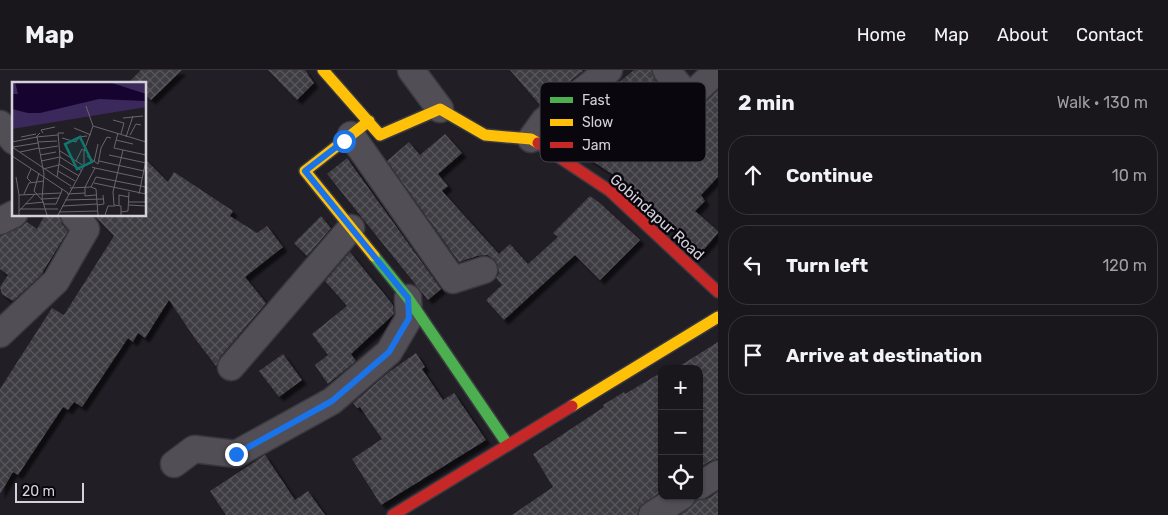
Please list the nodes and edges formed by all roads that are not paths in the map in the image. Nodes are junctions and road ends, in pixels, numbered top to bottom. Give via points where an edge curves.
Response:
1 (323, 70) edge
2 (411, 70) edge
3 (666, 70) edge
4 (718, 70) edge
5 (600, 73) edge
6 (590, 82) edge
7 (677, 82) edge
8 (705, 82) edge
9 (440, 109) junction
10 (0, 124) edge
11 (540, 127) edge
12 (360, 128) junction
13 (12, 139) edge
14 (531, 139) junction
15 (540, 145) edge
16 (566, 162) edge
17 (12, 215) edge
18 (75, 216) edge
19 (0, 221) edge
20 (351, 228) junction
21 (484, 270) dead end
22 (718, 292) edge
23 (408, 298) junction
24 (718, 317) edge
25 (0, 334) edge
26 (230, 367) dead end
27 (508, 445) junction
28 (174, 464) dead end
29 (718, 474) edge
30 (703, 483) edge
31 (676, 500) edge
32 (393, 515) edge
33 (652, 515) edge

1 - 12 street
2 - 9 street
3 - 7 street
4 - 8 street
5 - 6 street
9 - 12 street via 380,134
9 - 14 street, Gobindapur Road via 485,135
10 - 13 street
11 - 14 street
12 - 20 street via 305,171
12 - 21 street via 453,280
14 - 15 street, Gobindapur Road
16 - 22 street, Gobindapur Road via 610,191
17 - 19 street
18 - 25 street via 86,229 56,281
20 - 23 street
20 - 26 street
23 - 27 street
23 - 28 street via 409,318 389,352 332,401 236,454 194,449
24 - 27 street
27 - 32 street
29 - 30 street
31 - 33 street

